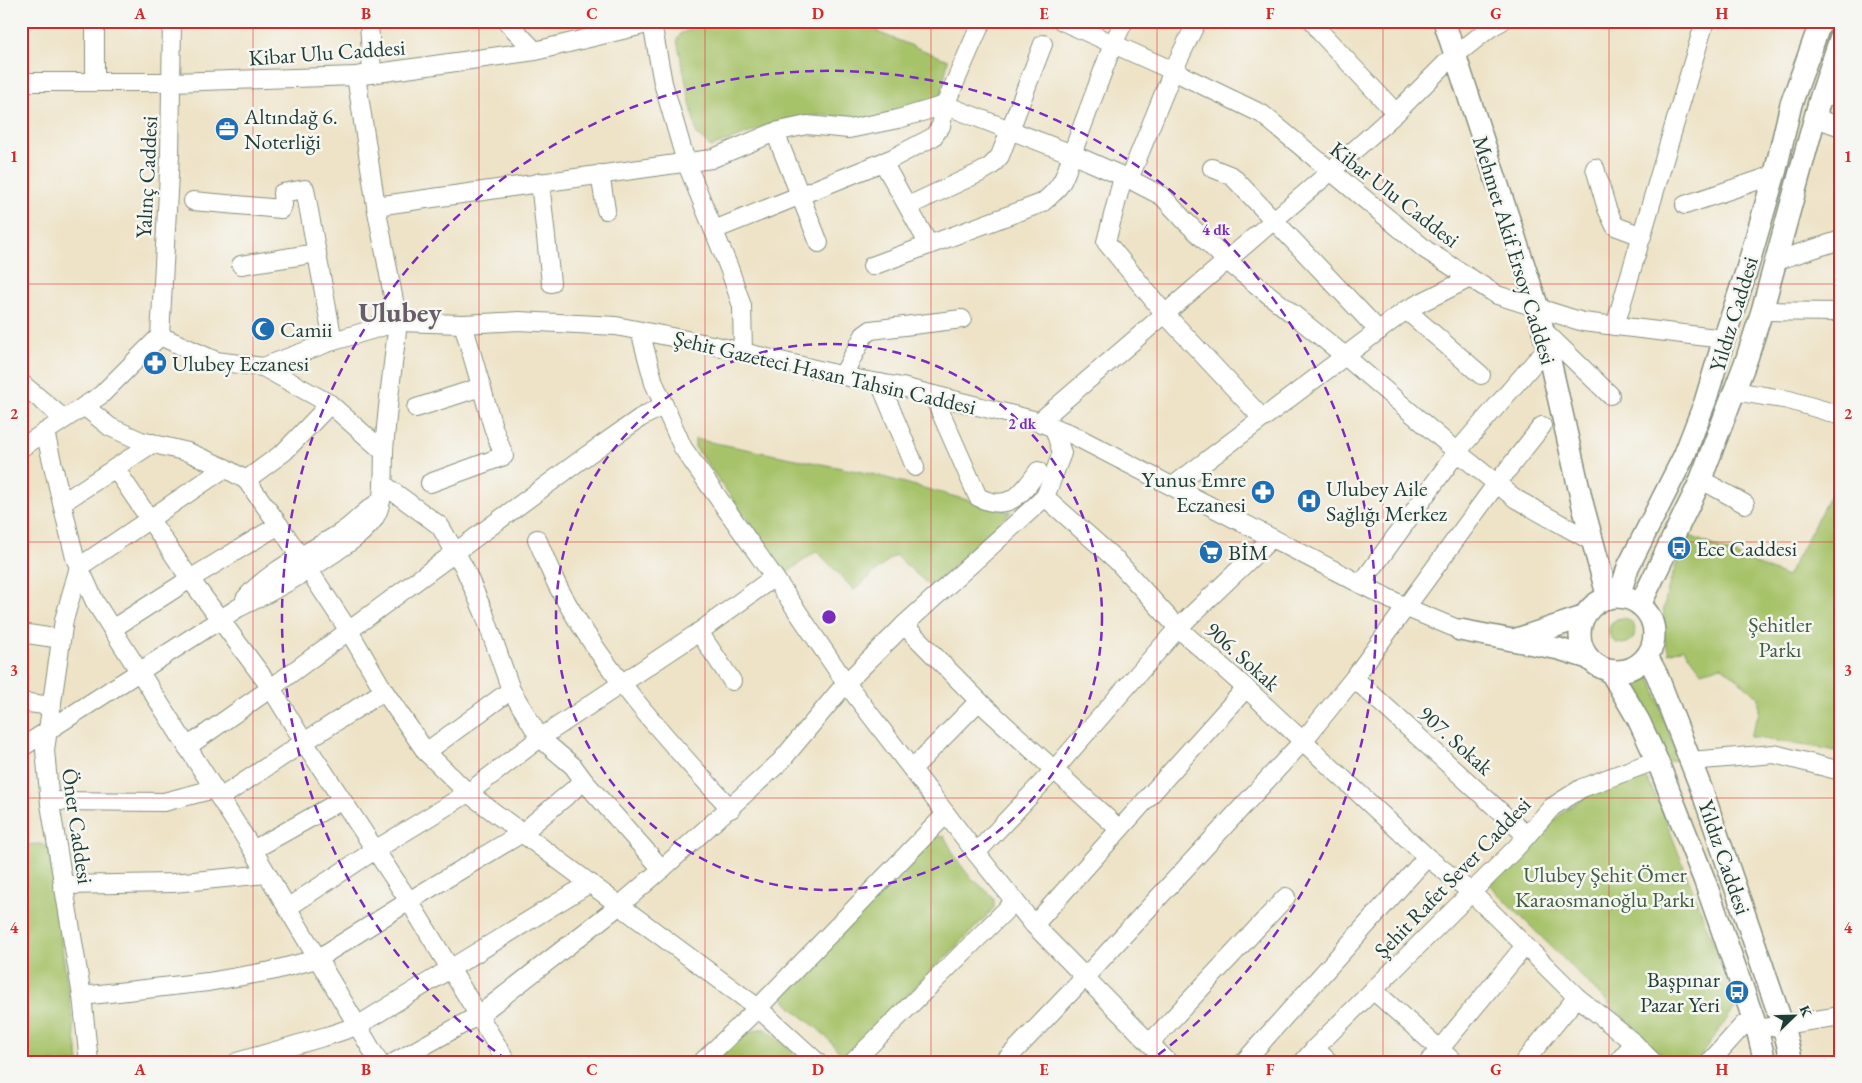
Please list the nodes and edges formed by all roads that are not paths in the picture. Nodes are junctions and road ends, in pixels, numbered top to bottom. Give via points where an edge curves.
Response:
1 (95, 21) edge
2 (172, 21) edge
3 (369, 21) edge
4 (506, 21) edge
5 (982, 21) edge
6 (1062, 21) edge
7 (1124, 21) edge
8 (1197, 21) edge
9 (1313, 21) edge
10 (1444, 21) edge
11 (1502, 21) edge
12 (1705, 21) edge
13 (1821, 21) edge
14 (656, 22) edge
15 (608, 28) edge
16 (1841, 36) edge
17 (1043, 44) dead end
18 (1113, 44) junction
19 (535, 51) junction
20 (1454, 56) junction
21 (1173, 71) junction
22 (364, 75) junction
23 (21, 82) edge
24 (95, 82) junction
25 (172, 82) junction
26 (1841, 92) edge
27 (946, 105) junction
28 (1818, 108) junction
29 (1396, 113) junction
30 (1841, 127) edge
31 (1010, 130) junction
32 (775, 132) junction
33 (1072, 154) junction
34 (686, 162) junction
35 (883, 162) junction
36 (1212, 168) dead end
37 (1595, 168) dead end
38 (1330, 172) junction
39 (600, 174) junction
40 (1774, 175) junction
41 (1126, 178) junction
42 (540, 182) junction
43 (800, 195) junction
44 (193, 202) dead end
45 (1685, 205) dead end
46 (376, 206) junction
47 (908, 206) junction
48 (606, 210) dead end
49 (1274, 221) junction
50 (714, 230) junction
51 (1642, 236) junction
52 (1841, 240) edge
53 (819, 243) dead end
54 (929, 245) junction
55 (317, 253) junction
56 (1227, 261) junction
57 (1775, 261) junction
58 (241, 265) dead end
59 (872, 266) dead end
60 (1470, 278) junction
61 (551, 283) dead end
62 (1538, 308) junction
63 (1406, 310) junction
64 (1762, 310) junction
65 (1841, 312) edge
66 (1165, 314) junction
67 (962, 319) dead end
68 (398, 322) junction
69 (463, 324) junction
70 (1615, 326) junction
71 (640, 331) junction
72 (1379, 331) junction
73 (160, 336) junction
74 (1545, 339) junction
75 (1724, 339) junction
76 (333, 341) junction
77 (742, 352) junction
78 (1345, 356) junction
79 (263, 367) junction
80 (843, 375) junction
81 (1481, 375) dead end
82 (21, 383) edge
83 (880, 383) junction
84 (481, 387) junction
85 (1734, 391) junction
86 (933, 395) junction
87 (1610, 395) dead end
88 (330, 404) junction
89 (664, 405) junction
90 (84, 406) junction
91 (416, 408) dead end
92 (1841, 417) edge
93 (1262, 418) junction
94 (64, 419) junction
95 (1047, 425) junction
96 (1542, 426) dead end
97 (45, 432) junction
98 (153, 443) junction
99 (21, 448) edge
100 (384, 452) junction
101 (1457, 452) junction
102 (915, 467) dead end
103 (115, 468) junction
104 (225, 468) junction
105 (1038, 471) dead end
106 (1700, 479) junction
107 (246, 480) junction
108 (1497, 483) junction
109 (383, 484) junction
110 (430, 484) dead end
111 (1173, 486) junction
112 (1045, 497) junction
113 (62, 503) junction
114 (1745, 504) dead end
115 (149, 519) junction
116 (278, 525) junction
117 (1272, 538) junction
118 (537, 539) dead end
119 (1593, 542) junction
120 (455, 552) junction
121 (304, 564) junction
122 (79, 567) junction
123 (774, 577) junction
124 (190, 579) junction
125 (1361, 584) junction
126 (1614, 597) junction
127 (1640, 605) junction
128 (1407, 608) junction
129 (1583, 617) junction
130 (221, 619) junction
131 (904, 625) junction
132 (1178, 628) junction
133 (112, 629) junction
134 (1460, 630) joint
135 (349, 631) junction
136 (698, 632) junction
137 (21, 633) edge
138 (62, 639) junction
139 (1512, 640) junction
140 (1647, 656) junction
141 (1588, 658) junction
142 (139, 671) junction
143 (1610, 671) junction
144 (1354, 678) junction
145 (732, 681) dead end
146 (622, 682) junction
147 (846, 684) junction
148 (271, 688) junction
149 (1246, 688) junction
150 (511, 690) junction
151 (384, 691) junction
152 (980, 701) junction
153 (21, 702) edge
154 (52, 706) junction
155 (48, 730) junction
156 (540, 738) junction
157 (1303, 741) junction
158 (304, 742) junction
159 (187, 747) junction
160 (21, 748) edge
161 (426, 752) junction
162 (1657, 760) junction
163 (1690, 761) junction
164 (912, 769) junction
165 (1054, 770) junction
166 (1839, 775) edge
167 (584, 781) junction
168 (468, 793) junction
169 (217, 794) junction
170 (342, 800) junction
171 (50, 801) junction
172 (730, 809) junction
173 (946, 814) junction
174 (1119, 829) junction
175 (522, 833) junction
176 (1527, 836) junction
177 (253, 850) junction
178 (375, 850) junction
179 (976, 853) junction
180 (1427, 857) junction
181 (662, 869) junction
182 (267, 874) junction
183 (590, 883) junction
184 (62, 886) junction
185 (1471, 892) junction
186 (1286, 897) dead end
187 (409, 901) junction
188 (1015, 901) junction
189 (620, 905) junction
190 (287, 908) junction
191 (1034, 925) junction
192 (1524, 947) junction
193 (317, 959) junction
194 (451, 969) junction
195 (1086, 976) junction
196 (1373, 990) junction
197 (82, 996) junction
198 (1577, 997) junction
199 (758, 1008) junction
200 (479, 1015) junction
201 (1841, 1016) edge
202 (357, 1026) junction
203 (1783, 1026) junction
204 (1757, 1029) junction
205 (1150, 1043) junction
206 (1634, 1043) junction
207 (1309, 1055) edge
208 (1434, 1055) edge
209 (372, 1061) edge
210 (89, 1062) edge
211 (236, 1062) edge
212 (395, 1062) edge
213 (508, 1062) edge
214 (702, 1062) edge
215 (817, 1062) edge
216 (853, 1062) edge
217 (1004, 1062) edge
218 (1168, 1062) edge
219 (1244, 1062) edge
220 (1329, 1062) edge
221 (1454, 1062) edge
222 (1524, 1062) edge
223 (1618, 1062) edge
224 (1652, 1062) edge
225 (1710, 1062) edge
226 (1765, 1062) edge
227 (1792, 1062) edge

1 - 24 street
2 - 25 street, Yalınç Caddesi
3 - 22 street
4 - 19 street
5 - 27 street
6 - 18 street, Kibar Ulu Caddesi
7 - 18 street
8 - 21 street
9 - 29 street
10 - 20 main road, Mehmet Akif Ersoy Caddesi
11 - 20 street
12 - 51 street
13 - 40 main road, Yıldız Caddesi via 1791,104
14 - 15 street, Kibar Ulu Caddesi
14 - 34 street via 663,83
15 - 19 street, Kibar Ulu Caddesi
16 - 28 main road, Yıldız Caddesi
17 - 31 street
18 - 21 street, Kibar Ulu Caddesi
18 - 33 street
19 - 22 street, Kibar Ulu Caddesi
20 - 29 street
20 - 62 main road, Mehmet Akif Ersoy Caddesi
21 - 38 street, Kibar Ulu Caddesi via 1262,114
21 - 41 street
22 - 25 street, Kibar Ulu Caddesi
22 - 46 street
23 - 24 street, Kibar Ulu Caddesi
24 - 25 street, Kibar Ulu Caddesi
25 - 73 street, Yalınç Caddesi
26 - 28 street
27 - 31 street
27 - 32 street via 849,129 807,125
27 - 35 street via 940,126 933,136
28 - 30 street
28 - 57 main road, Yıldız Caddesi
29 - 38 street
31 - 33 street
31 - 47 street via 1000,156 991,166
32 - 34 street via 711,159
32 - 43 street
33 - 41 street
33 - 54 street via 1067,174 1056,192 1042,203
34 - 39 street
34 - 50 street
35 - 43 street
35 - 47 street
36 - 49 street via 1232,176
37 - 51 street via 1615,226
38 - 49 street
38 - 60 street, Kibar Ulu Caddesi via 1426,250
39 - 42 street
39 - 48 street
40 - 45 street
40 - 75 main road, Yıldız Caddesi via 1748,269
41 - 56 street via 1162,196
41 - 66 street via 1106,242
42 - 46 street
42 - 61 street
43 - 50 street
43 - 53 street
44 - 55 street via 281,209 282,192 305,189
46 - 68 street
47 - 54 street
49 - 56 street
49 - 72 street
50 - 77 street via 742,306
51 - 70 street
52 - 57 street
54 - 59 street
55 - 58 street
55 - 76 street
56 - 66 street
56 - 78 street
57 - 64 main road, Yıldız Caddesi
60 - 62 street, Kibar Ulu Caddesi via 1497,296
60 - 63 street
62 - 70 street, Kibar Ulu Caddesi via 1583,322
62 - 74 main road, Mehmet Akif Ersoy Caddesi
63 - 72 street
63 - 81 street
64 - 65 street
64 - 85 main road, Yıldız Caddesi
66 - 93 street
66 - 95 street
67 - 80 street via 871,330 864,335
68 - 69 street, Şehit Gazeteci Hasan Tahsin Caddesi
68 - 76 street, Şehit Gazeteci Hasan Tahsin Caddesi
68 - 100 street
69 - 71 street, Şehit Gazeteci Hasan Tahsin Caddesi via 519,321 616,326
69 - 84 street
70 - 75 street, Kibar Ulu Caddesi
71 - 77 street, Şehit Gazeteci Hasan Tahsin Caddesi
71 - 89 street via 654,384
72 - 78 street
73 - 79 street via 216,361
73 - 90 street via 101,395
74 - 87 street
74 - 101 street
74 - 119 main road, Mehmet Akif Ersoy Caddesi
75 - 126 main road, Yıldız Caddesi via 1684,456
76 - 79 street, Şehit Gazeteci Hasan Tahsin Caddesi
77 - 80 street, Şehit Gazeteci Hasan Tahsin Caddesi
78 - 93 street
78 - 101 street
79 - 88 street
80 - 83 street, Şehit Gazeteci Hasan Tahsin Caddesi
82 - 94 street
83 - 86 street, Şehit Gazeteci Hasan Tahsin Caddesi
83 - 102 street
84 - 91 street
84 - 110 street via 504,456
85 - 92 street via 1790,400
85 - 106 main road, Yıldız Caddesi
86 - 95 street, Şehit Gazeteci Hasan Tahsin Caddesi
86 - 105 street via 978,497 990,503 1010,501
88 - 100 street
88 - 107 street via 284,452
89 - 120 street via 632,424
89 - 123 street via 683,448
90 - 94 street
90 - 98 street via 110,427
93 - 111 street
94 - 97 street
95 - 111 street, Şehit Gazeteci Hasan Tahsin Caddesi via 1072,434
95 - 112 street via 1062,453
96 - 108 street
97 - 99 street
97 - 113 street
98 - 103 street
98 - 104 street via 188,452
100 - 109 street
101 - 108 street
101 - 125 street
103 - 113 street
103 - 115 street
104 - 107 street
104 - 115 street
106 - 114 street
106 - 127 main road, Yıldız Caddesi
107 - 116 street
108 - 119 street via 1516,499
108 - 128 street
109 - 120 street via 440,526
109 - 121 street via 380,502
111 - 117 street, Şehit Gazeteci Hasan Tahsin Caddesi
112 - 131 street
112 - 132 street, 906. Sokak via 1116,560
113 - 122 street
115 - 122 street
115 - 124 street
116 - 121 street
116 - 124 street
117 - 125 street, Şehit Gazeteci Hasan Tahsin Caddesi
117 - 132 street
118 - 146 street via 561,593
119 - 126 main road, Mehmet Akif Ersoy Caddesi
120 - 135 street
120 - 150 street via 484,613
121 - 130 street via 266,580 238,608
121 - 135 street
122 - 133 street
122 - 138 street, Öner Caddesi
123 - 136 street
123 - 147 street
124 - 130 street
124 - 133 street
125 - 128 street, Şehit Gazeteci Hasan Tahsin Caddesi
126 - 127 main road
126 - 129 main road via 1598,602
127 - 140 main road via 1648,614 1654,635
128 - 134 street, Şehit Gazeteci Hasan Tahsin Caddesi
128 - 144 street
129 - 139 main road, Şehit Gazeteci Hasan Tahsin Caddesi
129 - 141 main road via 1580,638
130 - 142 street
130 - 148 street
131 - 147 street
131 - 152 street
132 - 149 street, 906. Sokak
132 - 165 street
133 - 142 street
134 - 139 main road, Şehit Gazeteci Hasan Tahsin Caddesi
135 - 148 street
135 - 151 street
136 - 145 street
136 - 146 street
137 - 138 street
138 - 154 street, Öner Caddesi
139 - 141 main road, Şehit Gazeteci Hasan Tahsin Caddesi
140 - 143 main road via 1631,669
140 - 163 main road, Yıldız Caddesi
141 - 143 main road, Yıldız Caddesi via 1598,667
142 - 155 street
142 - 159 street
143 - 162 main road, Yıldız Caddesi
144 - 157 street
144 - 176 street, 907. Sokak
146 - 156 street
146 - 172 street
147 - 164 street
147 - 172 street via 780,762
148 - 158 street
148 - 159 street
149 - 157 street, 906. Sokak
149 - 174 street
150 - 156 street
150 - 161 street
151 - 158 street
151 - 161 street
152 - 164 street
152 - 165 street
153 - 154 street
154 - 155 street, Öner Caddesi
155 - 160 street
155 - 171 street, Öner Caddesi via 45,750
156 - 167 street via 573,766
156 - 168 street
157 - 180 street, 906. Sokak
157 - 195 street
158 - 169 street
158 - 170 street
159 - 169 street
161 - 168 street
162 - 176 street, Şehit Rafet Sever Caddesi via 1582,788 1552,807
162 - 204 main road, Yıldız Caddesi
163 - 166 street via 1774,754
163 - 203 main road, Yıldız Caddesi
164 - 173 street
165 - 174 street
165 - 179 street
167 - 175 street
167 - 181 street
168 - 175 street
168 - 178 street
169 - 171 street via 164,802
169 - 177 street
170 - 177 street
170 - 178 street
171 - 184 street, Öner Caddesi
172 - 181 street
173 - 179 street
173 - 199 street
174 - 191 street
175 - 183 street
175 - 187 street
176 - 185 street, Şehit Rafet Sever Caddesi
177 - 182 street
178 - 187 street
178 - 190 street
179 - 188 street
180 - 185 street, 906. Sokak
180 - 219 street
181 - 189 street
182 - 184 street via 173,883
182 - 190 street
183 - 189 street
183 - 194 street
184 - 197 street, Öner Caddesi
185 - 192 street, 906. Sokak
185 - 196 street, Şehit Rafet Sever Caddesi
186 - 205 street
187 - 193 street
187 - 194 street
188 - 191 street
188 - 216 street
189 - 199 street
189 - 200 street
190 - 193 street
191 - 195 street
192 - 198 street, 906. Sokak
192 - 208 street
193 - 197 street via 208,982
193 - 202 street
194 - 200 street
194 - 202 street
195 - 205 street
195 - 217 street
196 - 207 street, Şehit Rafet Sever Caddesi
196 - 208 street
197 - 210 street, Öner Caddesi
198 - 206 street, 906. Sokak
198 - 222 street
199 - 214 street
199 - 215 street
200 - 212 street
200 - 213 street
201 - 203 street
202 - 209 street
202 - 211 street
203 - 204 street
203 - 227 main road, Yıldız Caddesi
204 - 225 street via 1744,1024
204 - 226 main road, Yıldız Caddesi
205 - 218 street
206 - 223 street
206 - 224 street, 906. Sokak
207 - 220 street
208 - 221 street

